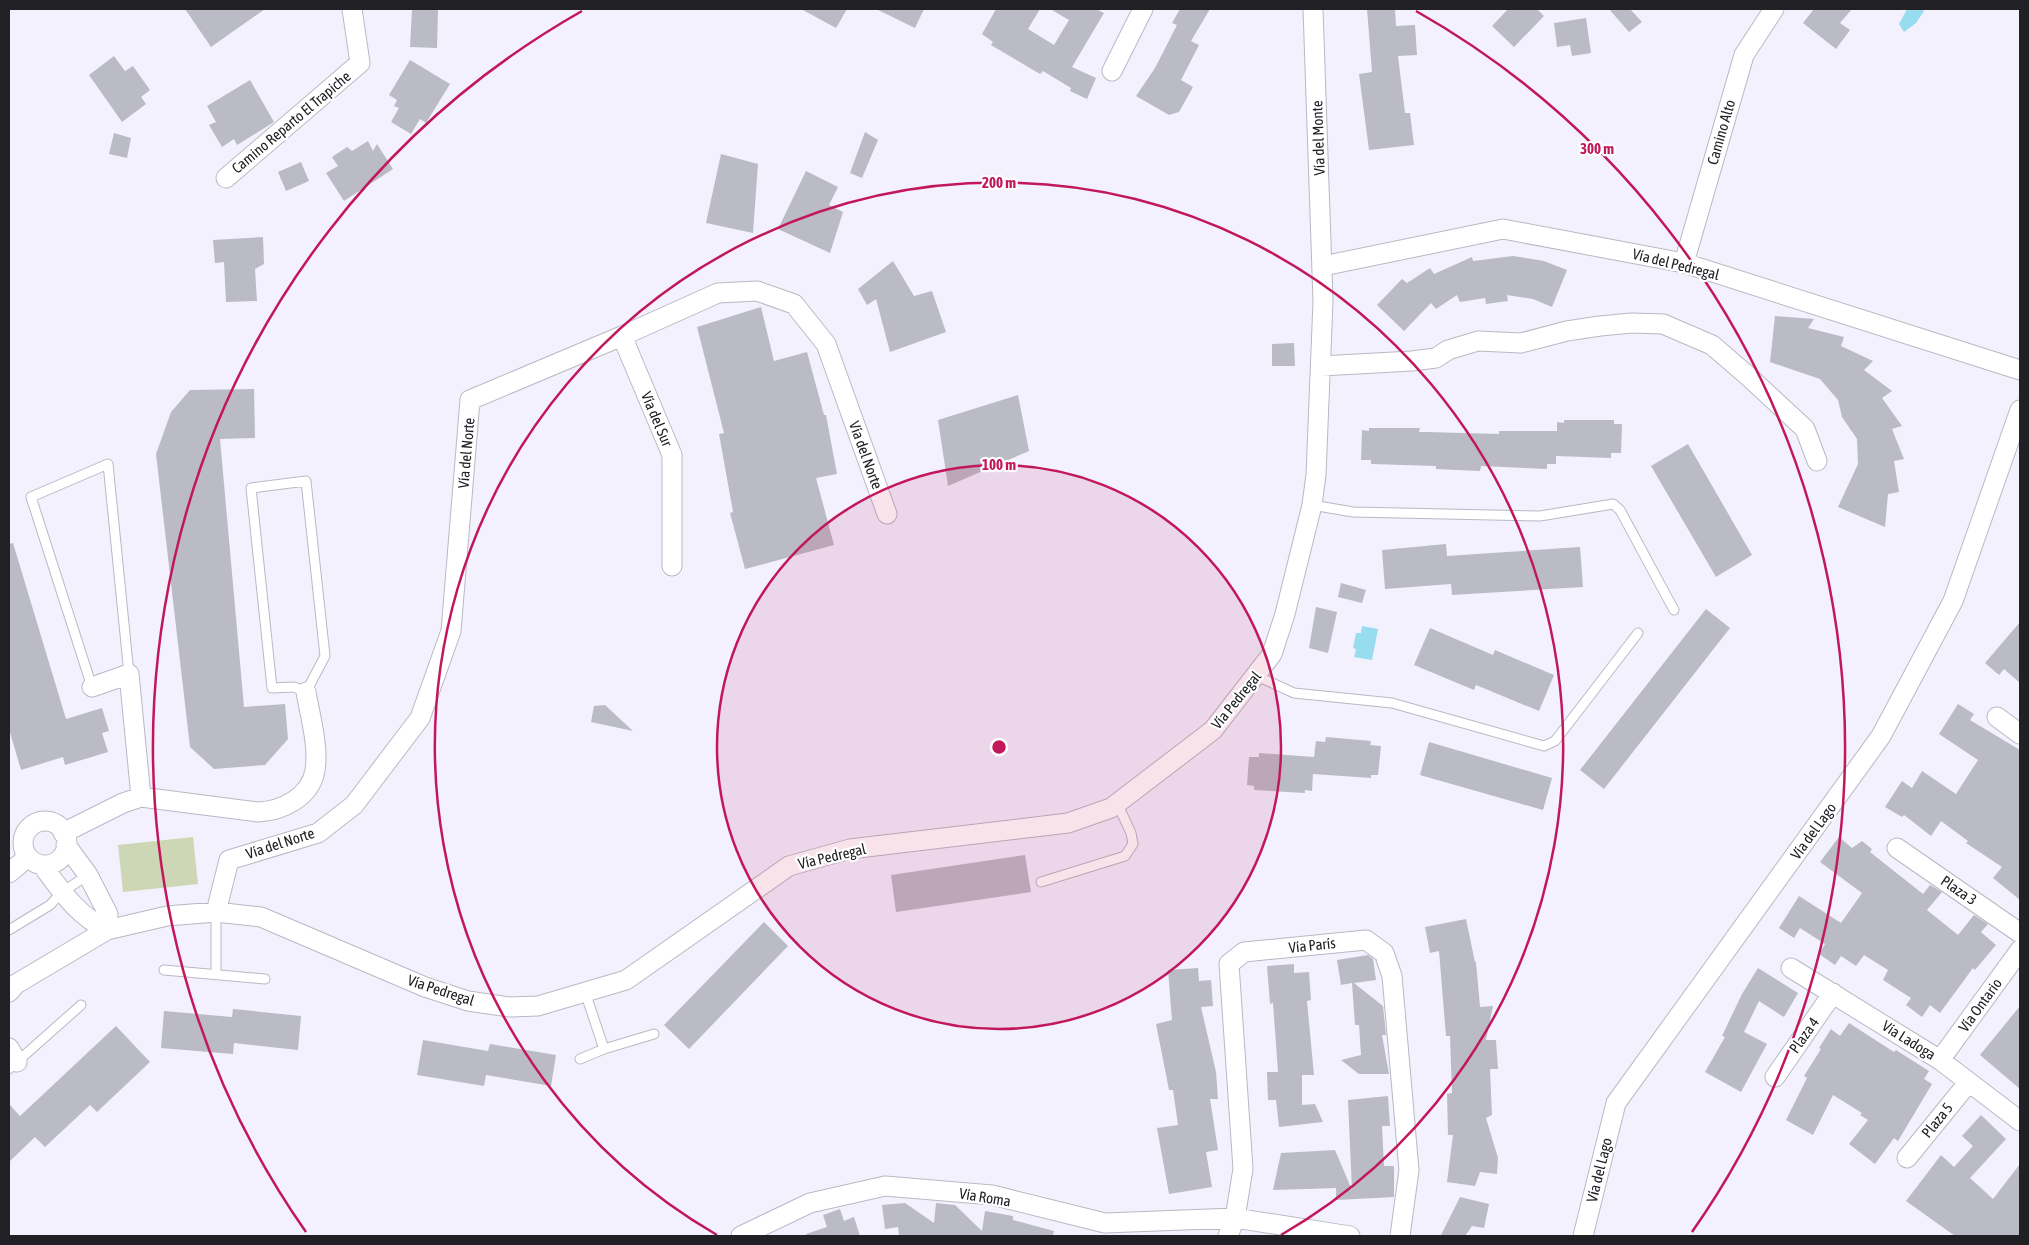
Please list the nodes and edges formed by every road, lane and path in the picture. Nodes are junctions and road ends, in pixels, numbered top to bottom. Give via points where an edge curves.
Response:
1 (352, 9) edge
2 (1143, 9) edge
3 (1313, 9) edge
4 (1774, 9) edge
5 (1112, 71) dead end
6 (226, 178) dead end
7 (1684, 262) junction
8 (1323, 266) junction
9 (622, 336) junction
10 (1320, 366) junction
11 (2020, 370) edge
12 (2020, 410) edge
13 (1817, 461) dead end
14 (1312, 505) junction
15 (887, 514) dead end
16 (672, 566) dead end
17 (1674, 610) dead end
18 (1638, 633) dead end
19 (129, 674) junction
20 (1257, 676) junction
21 (92, 687) joint
22 (306, 692) junction
23 (1997, 717) dead end
24 (2020, 734) edge
25 (142, 797) junction
26 (1117, 803) junction
27 (65, 839) junction
28 (1897, 848) dead end
29 (35, 861) junction
30 (9, 873) edge
31 (88, 875) junction
32 (1041, 882) dead end
33 (62, 892) junction
34 (216, 912) junction
35 (9, 930) edge
36 (107, 930) junction
37 (2020, 933) edge
38 (2020, 950) edge
39 (1791, 968) dead end
40 (164, 970) dead end
41 (216, 974) junction
42 (265, 979) dead end
43 (9, 992) edge
44 (585, 992) junction
45 (1833, 993) junction
46 (81, 1005) dead end
47 (654, 1034) dead end
48 (604, 1049) junction
49 (580, 1059) dead end
50 (12, 1060) edge
51 (1940, 1060) junction
52 (1775, 1077) dead end
53 (1968, 1083) junction
54 (2020, 1121) edge
55 (1906, 1158) dead end
56 (1235, 1218) junction
57 (741, 1236) edge
58 (1228, 1236) edge
59 (1350, 1236) edge
60 (1400, 1236) edge
61 (1583, 1236) edge

1 - 6 street, Camino Reparto El Trapiche via 360,63
2 - 5 street
3 - 8 street, Vía del Monte
4 - 7 street, Camino Alto via 1744,55
7 - 8 street, Vía del Pedregal via 1503,229
7 - 11 street, Vía del Pedregal
8 - 10 street, Vía Pedregal
9 - 15 street, Vía del Norte via 718,293 757,290 794,304 826,344
9 - 16 street, Vía del Sur via 672,456
9 - 34 street, Vía del Norte via 470,400 451,631 420,718 354,805 318,833 229,860
10 - 13 street via 1436,358 1448,350 1478,340 1521,343 1600,326 1663,324 1712,345 1754,382 1805,429
10 - 14 street, Vía Pedregal
12 - 61 street, Vía del Lago via 1953,601 1881,736 1616,1103
14 - 17 lane via 1353,512 1540,516 1613,504 1620,510
14 - 20 street, Vía Pedregal via 1285,614 1272,654
18 - 20 lane via 1555,741 1544,746 1392,703 1294,693
19 - 21 street
19 - 21 lane via 108,464 30,497
19 - 25 street
20 - 26 street, Vía Pedregal via 1213,730
22 - 22 lane via 294,687 272,688 251,488 306,481 325,656
22 - 25 street via 313,730 315,770 308,788 292,803 275,812 258,812
23 - 24 street
25 - 27 street via 123,803
26 - 32 lane via 1133,844 1125,856
26 - 44 street, Vía Pedregal via 1068,823 850,849 789,866 626,980
27 - 29 street via 59,860
27 - 29 street via 55,823 46,821 30,826 23,841
27 - 31 street
28 - 37 street, Plaza 3
29 - 30 street
29 - 33 street
31 - 33 lane
31 - 36 street via 108,914
33 - 35 lane via 50,905
33 - 36 street via 88,920
34 - 36 street, Vía Pedregal via 167,916
34 - 41 lane
34 - 44 street, Vía Pedregal via 262,917 425,987 468,1001 510,1007 538,1006
36 - 43 street, Vía Pedregal via 16,984
38 - 51 street, Vía Ontario
39 - 45 street, Vía Ladoga
40 - 41 lane
41 - 42 lane
44 - 48 lane
45 - 51 street, Vía Ladoga
45 - 52 street, Plaza 4
46 - 50 lane
47 - 48 lane
48 - 49 lane
51 - 53 street, Vía Ladoga
53 - 54 street, Vía Ladoga
53 - 55 street, Plaza 5
56 - 57 street, Vía Roma via 1105,1224 992,1195 886,1186 810,1203
56 - 58 street, Vía París
56 - 59 street, Vía Roma
56 - 60 street, Vía París via 1243,1170 1229,964 1244,952 1366,940 1384,953 1392,976 1409,1170

